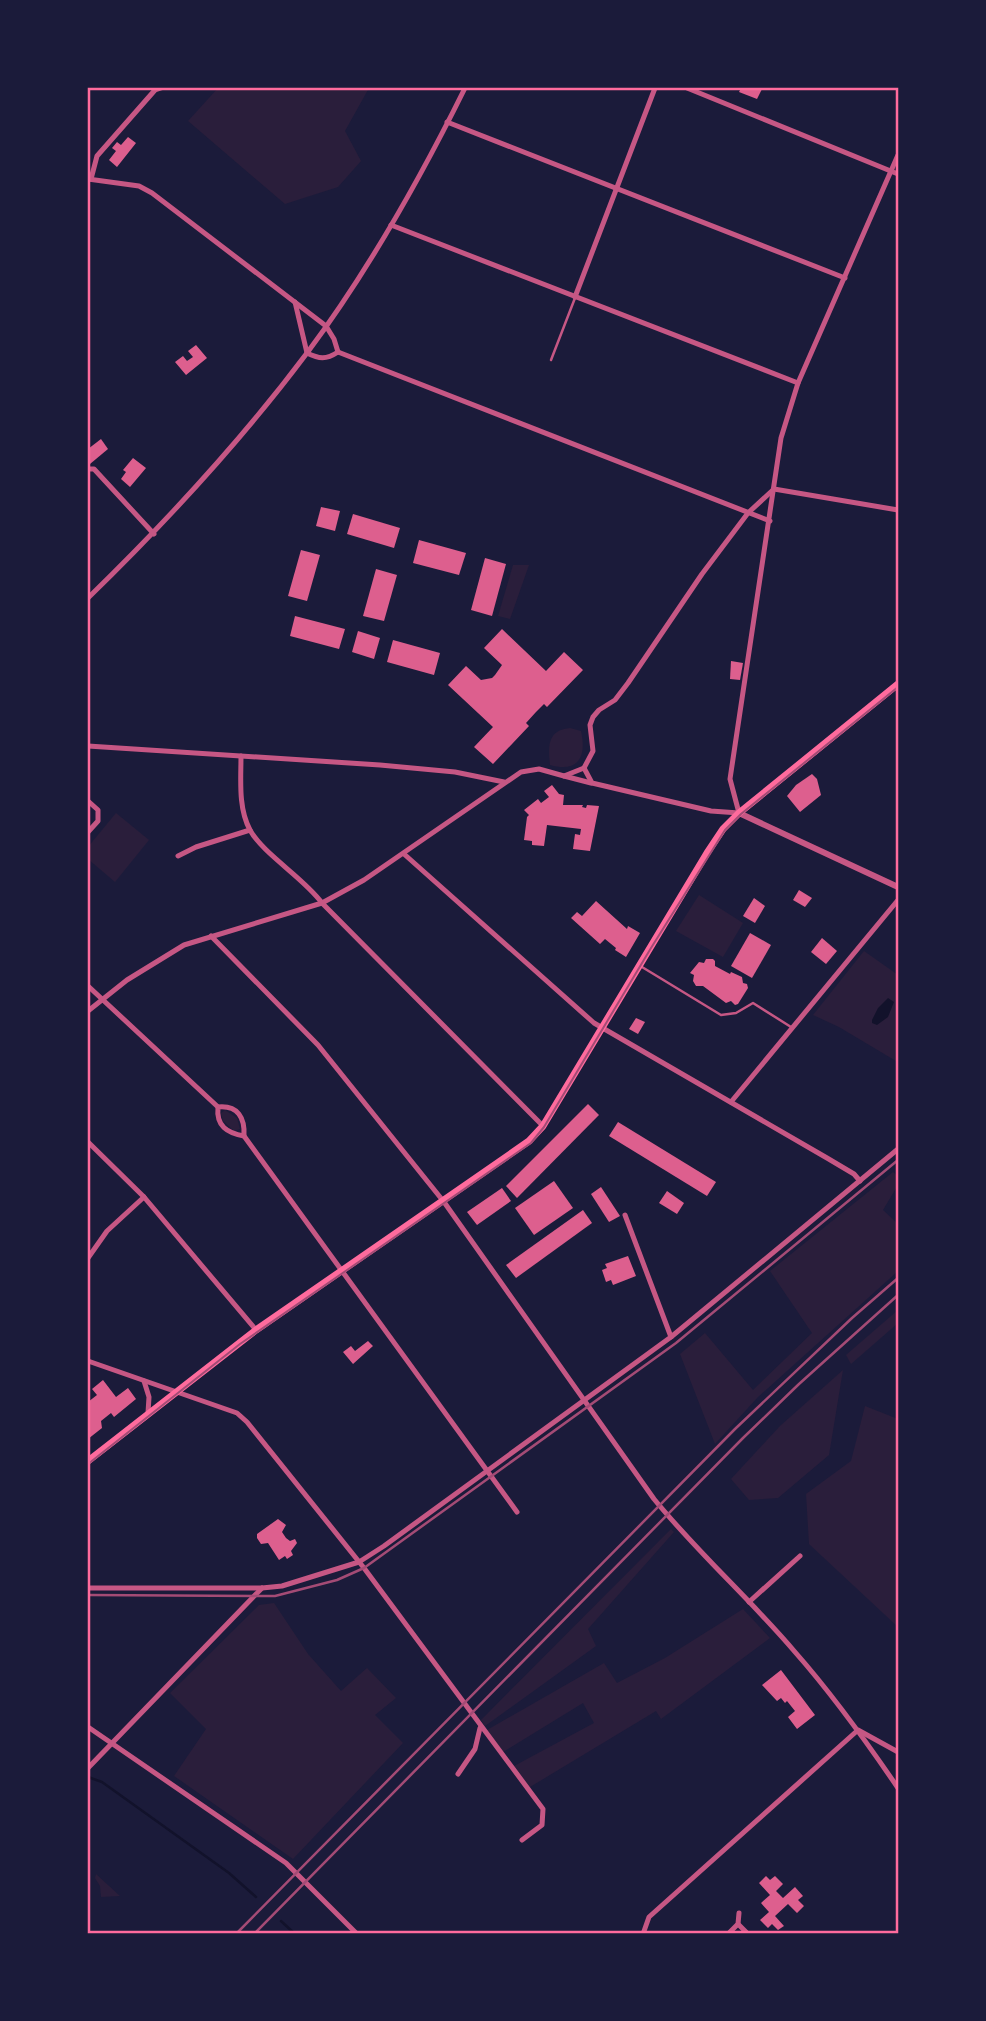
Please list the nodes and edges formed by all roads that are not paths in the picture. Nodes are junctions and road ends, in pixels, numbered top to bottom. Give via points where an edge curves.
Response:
1 (162, 88) edge
2 (465, 88) edge
3 (655, 88) edge
4 (687, 88) edge
5 (447, 122) junction
6 (898, 155) edge
7 (891, 170) junction
8 (898, 174) edge
9 (89, 179) edge
10 (618, 188) junction
11 (391, 225) junction
12 (845, 278) junction
13 (575, 297) junction
14 (295, 302) junction
15 (326, 326) junction
16 (338, 352) junction
17 (307, 353) junction
18 (551, 360) dead end
19 (798, 383) junction
20 (88, 469) edge
21 (774, 489) junction
22 (898, 510) edge
23 (748, 513) junction
24 (769, 521) junction
25 (154, 534) junction
26 (88, 598) edge
27 (898, 684) edge
28 (88, 746) edge
29 (241, 755) junction
30 (584, 768) junction
31 (564, 776) junction
32 (504, 782) junction
33 (592, 783) junction
34 (88, 801) edge
35 (739, 813) junction
36 (250, 830) junction
37 (88, 832) edge
38 (404, 854) junction
39 (178, 856) dead end
40 (898, 887) edge
41 (898, 900) edge
42 (322, 903) junction
43 (211, 936) junction
44 (639, 965) junction
45 (88, 986) edge
46 (101, 999) junction
47 (88, 1011) edge
48 (601, 1028) junction
49 (793, 1029) junction
50 (730, 1102) junction
51 (218, 1107) junction
52 (543, 1126) junction
53 (244, 1136) junction
54 (88, 1142) edge
55 (898, 1149) edge
56 (860, 1181) junction
57 (144, 1197) junction
58 (444, 1202) junction
59 (625, 1215) dead end
60 (88, 1258) edge
61 (342, 1270) junction
62 (256, 1330) junction
63 (671, 1337) junction
64 (88, 1361) edge
65 (144, 1381) junction
66 (174, 1392) junction
67 (586, 1400) junction
68 (148, 1413) junction
69 (88, 1461) edge
70 (487, 1471) junction
71 (517, 1512) dead end
72 (800, 1556) dead end
73 (359, 1562) junction
74 (88, 1588) edge
75 (262, 1588) junction
76 (749, 1602) junction
77 (88, 1727) edge
78 (480, 1728) junction
79 (858, 1730) junction
80 (112, 1744) junction
81 (898, 1752) edge
82 (88, 1768) edge
83 (458, 1774) dead end
84 (898, 1788) edge
85 (523, 1840) dead end
86 (739, 1913) dead end
87 (738, 1924) junction
88 (357, 1934) edge
89 (643, 1934) edge
90 (728, 1934) edge
91 (748, 1934) edge

1 - 9 street via 155,90 97,156
2 - 5 street
3 - 10 street
4 - 7 street
5 - 10 street
5 - 11 street
6 - 7 street
7 - 8 street
7 - 12 street
9 - 14 street via 139,186 152,193
10 - 12 street
10 - 13 street
11 - 13 street
11 - 15 street
12 - 19 street
13 - 18 lane
13 - 19 street
14 - 15 street
14 - 17 street
15 - 16 street
15 - 17 street
16 - 17 street via 319,359
16 - 23 street
17 - 25 street
19 - 21 street via 781,438
20 - 25 street via 94,469
21 - 22 street
21 - 23 street
21 - 24 street
23 - 24 street
23 - 30 street via 628,683 593,717 593,751
24 - 35 street via 730,779
25 - 26 street
27 - 35 main road
28 - 29 street
29 - 32 street via 455,772
29 - 36 street via 242,804
30 - 31 street
30 - 33 street
31 - 32 street via 530,769
31 - 33 street
32 - 38 street
33 - 35 street via 710,811
34 - 37 street via 98,810 98,821
35 - 40 street
35 - 44 main road via 715,840
36 - 39 street
36 - 42 street
38 - 42 street
38 - 48 street
41 - 49 street
42 - 43 street
42 - 52 street
43 - 46 street via 184,945
43 - 58 street via 318,1045
44 - 48 main road
44 - 49 lane via 721,1015 753,1003
45 - 46 street
46 - 47 street
46 - 51 street
48 - 50 street
48 - 52 main road
49 - 50 street
50 - 56 street
51 - 53 street via 222,1127
51 - 53 street via 231,1107 239,1113 245,1123
52 - 58 main road via 516,1152
53 - 61 street
54 - 57 street
55 - 56 street
56 - 63 street
57 - 60 street via 107,1231
57 - 62 street
58 - 61 main road
58 - 67 street
59 - 63 street
61 - 62 main road
61 - 70 street
62 - 66 main road
63 - 67 street
64 - 65 street
65 - 66 street
65 - 68 street
66 - 68 main road
66 - 73 street via 243,1416
67 - 70 street
67 - 76 street via 654,1499
68 - 69 main road
70 - 71 street
70 - 73 street
72 - 76 street
73 - 75 street via 301,1582
73 - 78 street
74 - 75 street
75 - 80 street
76 - 79 street
77 - 80 street
78 - 83 street via 475,1749
78 - 85 street via 543,1809 542,1825
79 - 81 street
79 - 84 street
79 - 89 street via 649,1917
80 - 82 street
80 - 88 street via 286,1863
86 - 87 street
87 - 90 street
87 - 91 street

